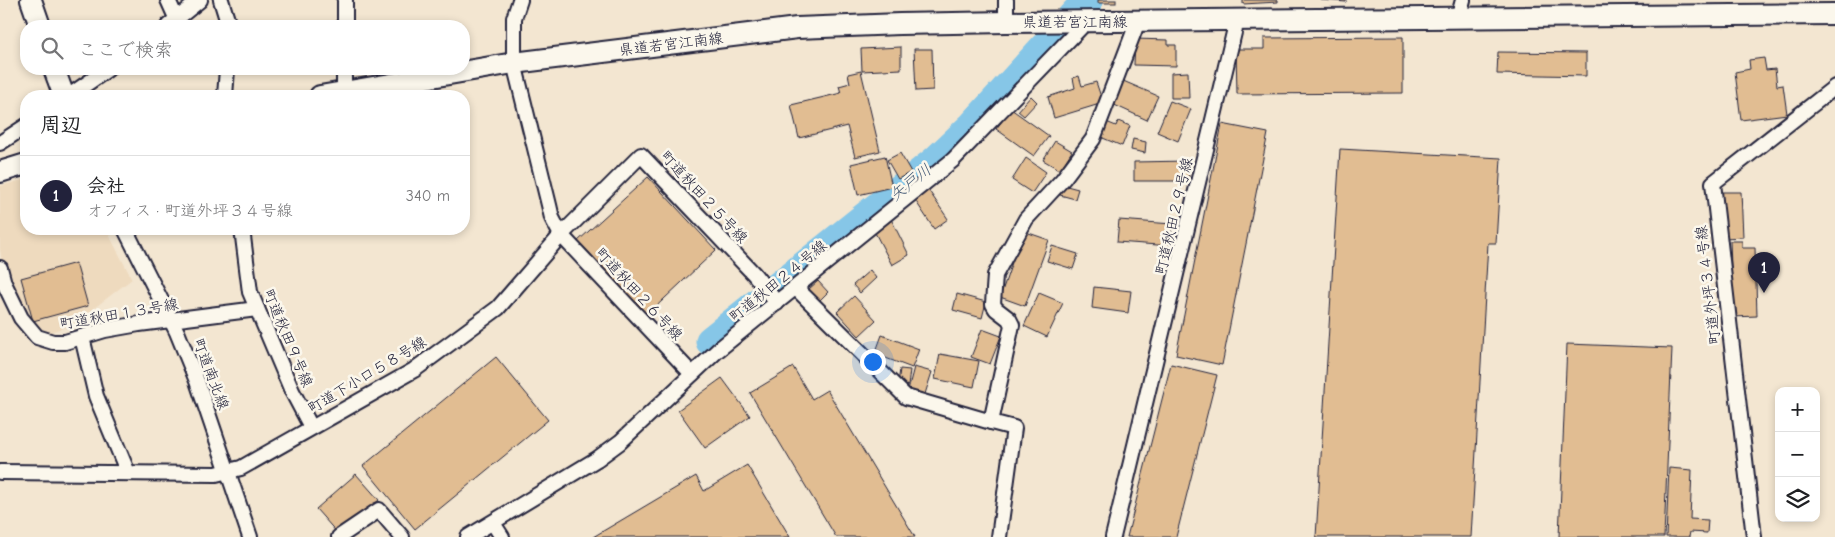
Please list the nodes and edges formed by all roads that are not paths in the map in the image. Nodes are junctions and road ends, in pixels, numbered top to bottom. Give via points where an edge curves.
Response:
1 (31, 0) edge
2 (168, 0) edge
3 (200, 0) edge
4 (221, 0) edge
5 (345, 0) edge
6 (520, 0) edge
7 (1006, 0) edge
8 (1461, 9) edge
9 (1835, 14) edge
10 (38, 20) edge
11 (172, 20) edge
12 (177, 20) edge
13 (227, 20) edge
14 (345, 20) edge
15 (1237, 20) junction
16 (1138, 21) junction
17 (1006, 22) junction
18 (1085, 22) junction
19 (514, 63) junction
20 (470, 71) edge
21 (56, 75) edge
22 (99, 75) edge
23 (227, 75) edge
24 (344, 75) edge
25 (444, 75) edge
26 (1835, 87) edge
27 (62, 90) edge
28 (78, 90) edge
29 (225, 90) edge
30 (344, 90) edge
31 (356, 90) edge
32 (20, 130) edge
33 (0, 143) edge
34 (20, 166) edge
35 (0, 172) edge
36 (128, 235) edge
37 (243, 235) edge
38 (561, 235) junction
39 (0, 268) edge
40 (796, 288) junction
41 (777, 303) junction
42 (257, 309) junction
43 (171, 320) junction
44 (82, 337) junction
45 (692, 374) junction
46 (991, 422) junction
47 (311, 427) junction
48 (0, 472) edge
49 (229, 472) junction
50 (128, 473) junction
51 (493, 523) junction
52 (250, 537) edge
53 (339, 537) edge
54 (402, 537) edge
55 (468, 537) edge
56 (502, 537) edge
57 (1000, 537) edge
58 (1113, 537) edge
59 (1754, 537) edge

1 - 10 main road
2 - 11 street
3 - 12 street
4 - 13 street
5 - 14 street
6 - 19 street via 514,18
7 - 17 street
8 - 9 main road, 県道若宮江南線
8 - 15 main road, 県道若宮江南線
15 - 16 main road, 県道若宮江南線
15 - 58 street, 町道秋田２９号線
16 - 18 main road, 県道若宮江南線
16 - 46 street via 1093,139 1063,179 1026,219 995,275 993,304 1012,325
17 - 18 main road, 県道若宮江南線
17 - 19 main road, 県道若宮江南線 via 797,28
18 - 40 street, 町道秋田２４号線 via 953,160
19 - 20 main road, 県道若宮江南線
19 - 38 street via 550,212
21 - 27 main road
22 - 28 street
23 - 29 street
24 - 30 street
25 - 31 main road, 県道若宮江南線
26 - 59 street, 町道外坪３４号線 via 1713,183
32 - 33 street
34 - 35 main road
36 - 43 street, 町道南北線
37 - 42 street, 町道秋田９号線 via 250,292
38 - 41 street, 町道秋田２５号線 via 641,155 754,274
38 - 45 street, 町道秋田２６号線
38 - 47 street, 町道下小口５８号線 via 498,308 414,370
39 - 44 street, 町道秋田１３号線 via 13,302 33,334 58,343
40 - 41 street, 町道秋田２４号線
40 - 46 street via 906,397
41 - 45 street, 町道秋田２４号線
42 - 43 street, 町道秋田１３号線
42 - 47 street, 町道秋田９号線
43 - 44 street, 町道秋田１３号線 via 105,330
43 - 49 street, 町道南北線 via 197,381
44 - 50 street via 96,396
45 - 51 street, 町道秋田２４号線 via 612,448
46 - 57 street via 1014,428
47 - 49 street, 町道下小口５８号線
48 - 50 street, 町道下小口５８号線
49 - 50 street, 町道下小口５８号線
49 - 52 street, 町道南北線
51 - 55 street, 町道秋田２４号線
51 - 56 street
53 - 54 street via 379,510

